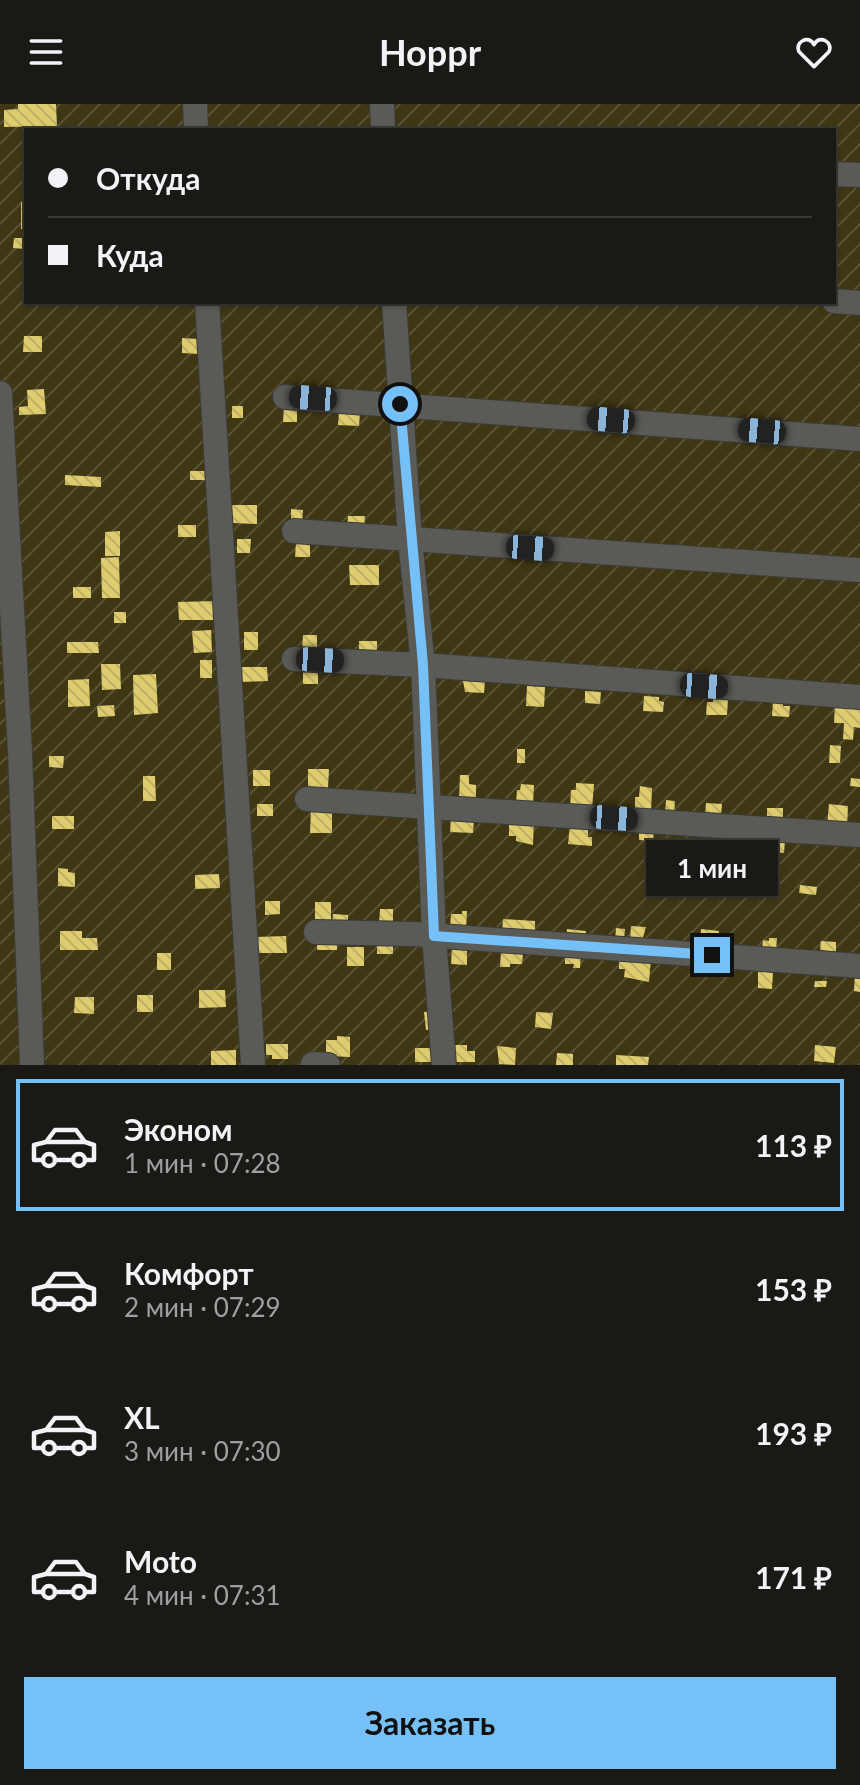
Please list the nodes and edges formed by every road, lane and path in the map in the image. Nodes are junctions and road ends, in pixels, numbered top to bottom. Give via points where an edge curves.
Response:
1 (195, 104) edge
2 (382, 104) edge
3 (196, 128) edge
4 (383, 128) edge
5 (836, 174) edge
6 (860, 175) edge
7 (836, 301) edge
8 (860, 303) edge
9 (207, 304) edge
10 (394, 304) edge
11 (0, 393) edge
12 (285, 397) dead end
13 (400, 404) junction
14 (860, 439) edge
15 (294, 531) dead end
16 (410, 540) junction
17 (860, 570) edge
18 (294, 659) dead end
19 (423, 665) junction
20 (860, 697) edge
21 (307, 799) dead end
22 (430, 806) junction
23 (860, 835) edge
24 (316, 932) dead end
25 (434, 936) junction
26 (860, 966) edge
27 (313, 1064) edge
28 (32, 1065) edge
29 (253, 1065) edge
30 (328, 1065) edge
31 (444, 1065) edge

1 - 3 lane
2 - 4 lane
5 - 6 lane
7 - 8 lane
9 - 29 lane
10 - 13 lane
11 - 28 lane
12 - 13 lane
13 - 14 lane
13 - 16 lane
15 - 16 lane
16 - 17 lane
16 - 19 lane
18 - 19 lane
19 - 20 lane
19 - 22 lane
21 - 22 lane
22 - 23 lane
22 - 25 lane
24 - 25 lane
25 - 26 lane
25 - 31 lane
27 - 30 lane

